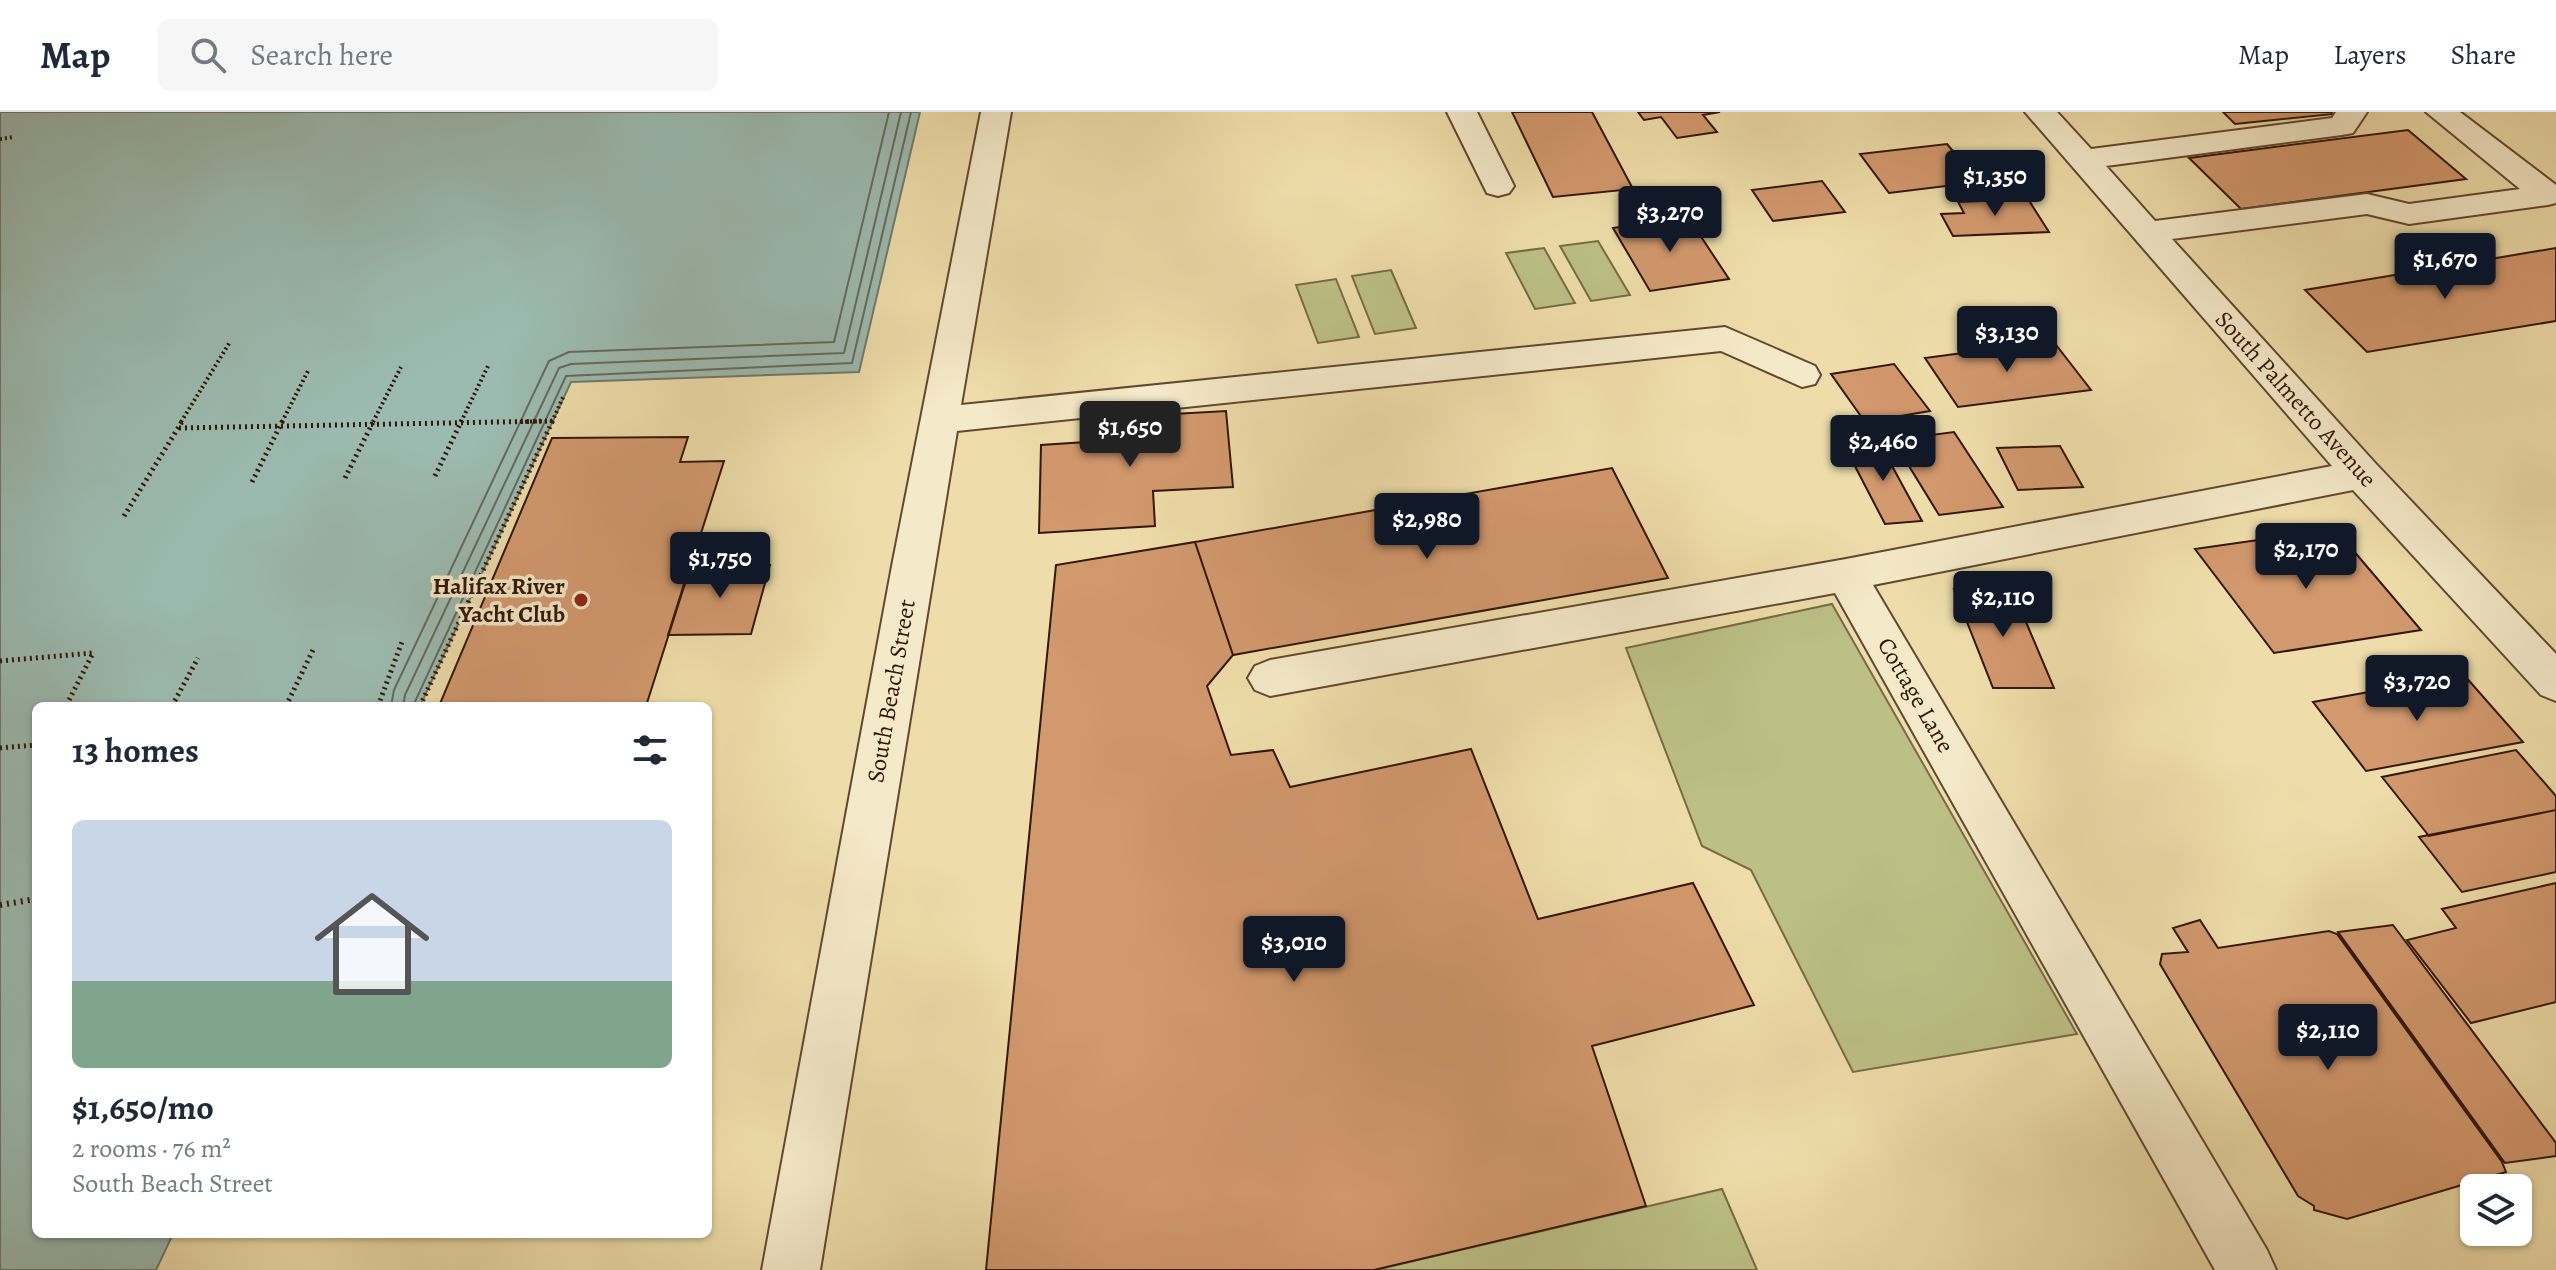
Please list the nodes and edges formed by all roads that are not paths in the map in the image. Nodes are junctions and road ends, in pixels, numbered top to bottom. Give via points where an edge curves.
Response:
1 (996, 112) edge
2 (1462, 112) edge
3 (2040, 112) edge
4 (2352, 112) edge
5 (2441, 112) edge
6 (2083, 160) junction
7 (1498, 186) dead end
8 (2147, 232) junction
9 (1802, 375) dead end
10 (939, 420) junction
11 (2362, 474) junction
12 (1846, 575) junction
13 (1270, 678) dead end
14 (2556, 683) edge
15 (791, 1270) edge
16 (2247, 1270) edge

1 - 10 street, South Beach Street
2 - 7 street
3 - 6 street, South Palmetto Avenue
4 - 6 street via 2342,126
5 - 8 street via 2548,195 2409,214 2367,204
6 - 8 street, South Palmetto Avenue
8 - 11 street, South Palmetto Avenue
9 - 10 street via 1725,339
10 - 15 street, South Beach Street
11 - 12 street
11 - 14 street, South Palmetto Avenue
12 - 13 street
12 - 16 street, Cottage Lane

